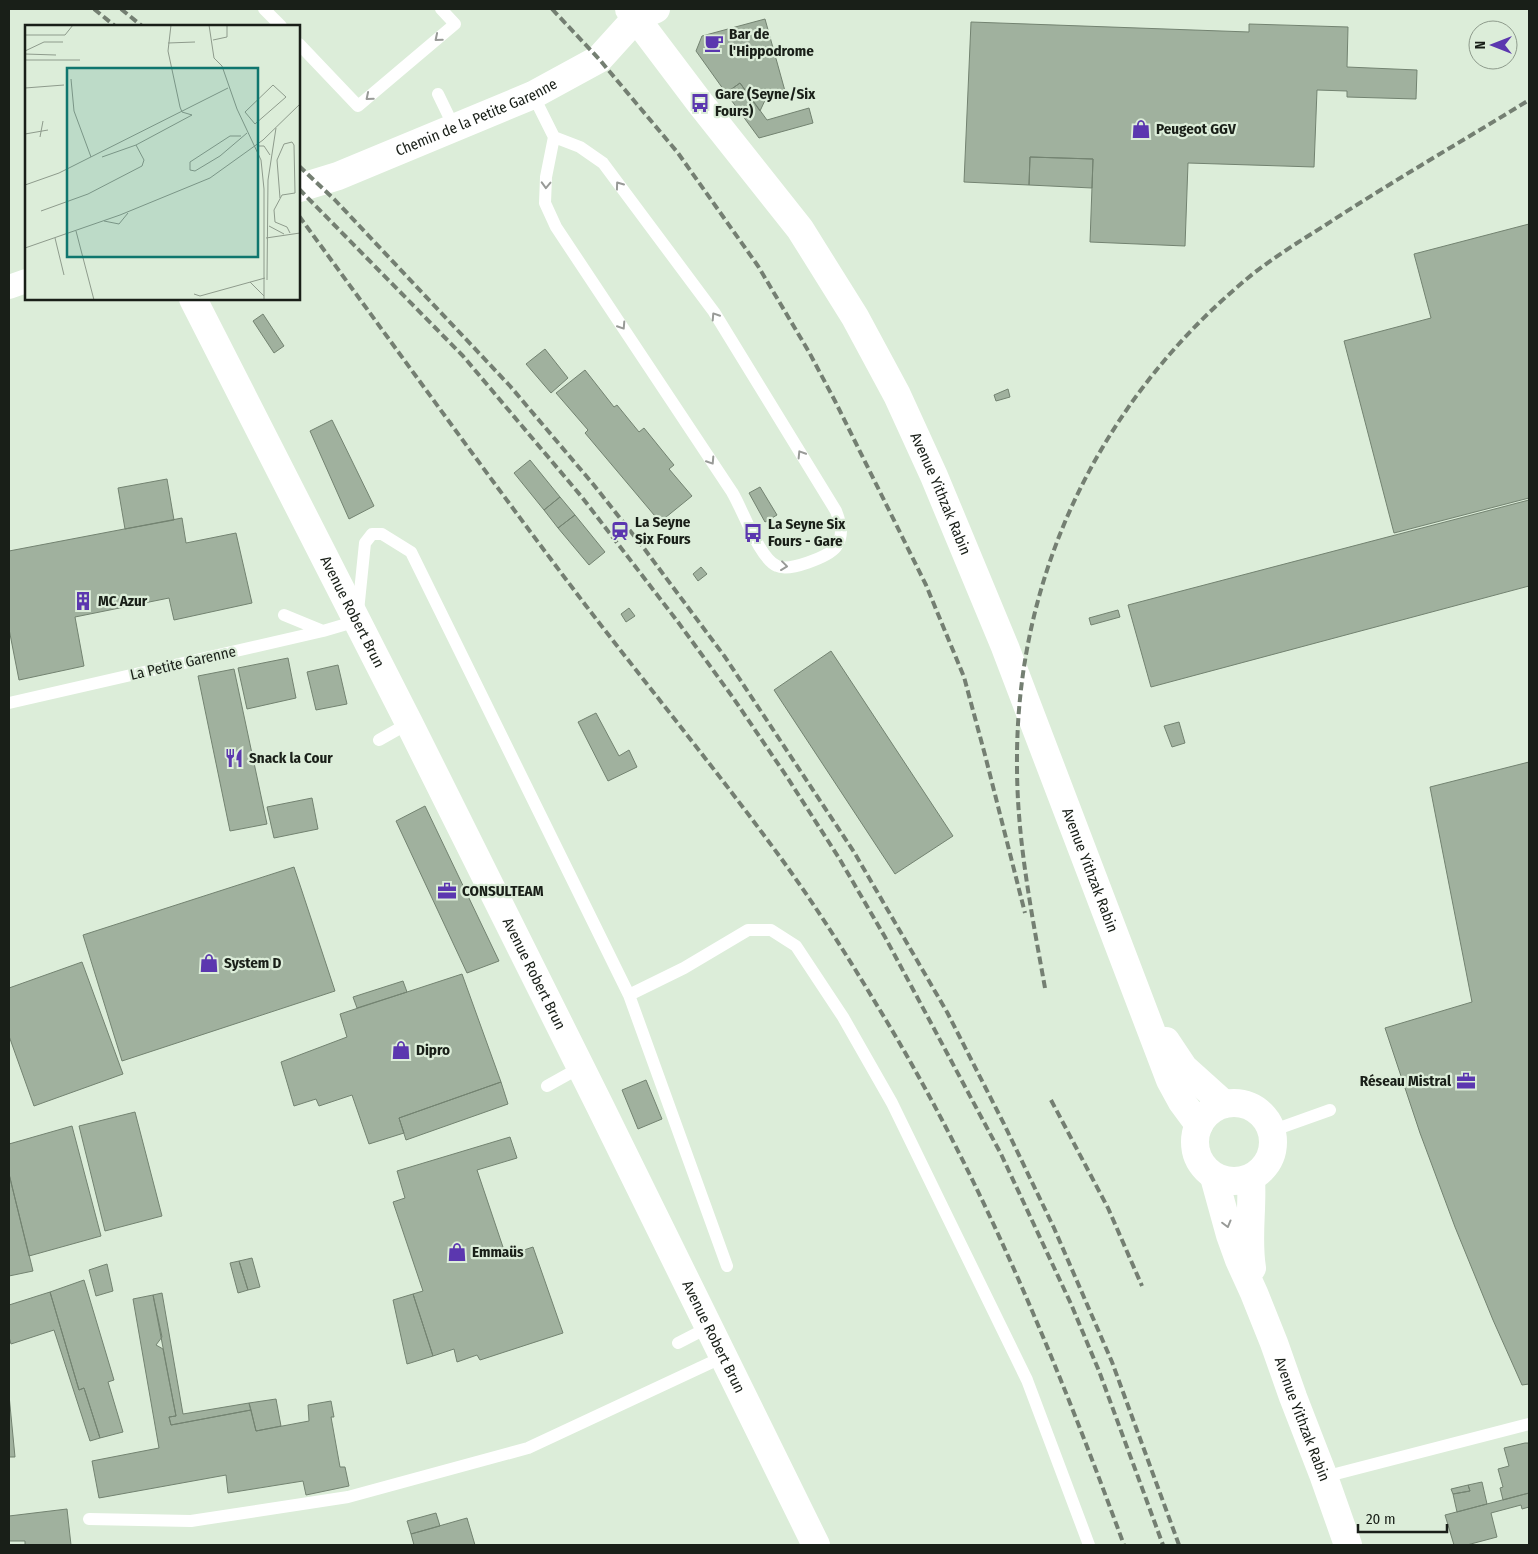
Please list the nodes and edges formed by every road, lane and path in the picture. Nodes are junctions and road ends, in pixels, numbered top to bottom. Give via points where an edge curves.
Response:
1 (264, 9) edge
2 (441, 9) edge
3 (639, 11) edge
4 (280, 25) edge
5 (300, 45) edge
6 (438, 94) dead end
7 (533, 95) junction
8 (454, 126) junction
9 (554, 138) junction
10 (300, 188) edge
11 (25, 281) edge
12 (9, 287) edge
13 (194, 300) edge
14 (284, 615) dead end
15 (357, 621) junction
16 (322, 632) junction
17 (9, 702) edge
18 (409, 723) junction
19 (379, 740) dead end
20 (629, 995) junction
21 (1148, 1021) junction
22 (580, 1067) junction
23 (547, 1086) dead end
24 (1224, 1104) junction
25 (1330, 1110) dead end
26 (1199, 1125) junction
27 (1271, 1131) junction
28 (1214, 1177) junction
29 (1252, 1178) junction
30 (728, 1266) dead end
31 (1254, 1293) junction
32 (709, 1327) junction
33 (678, 1343) dead end
34 (724, 1357) junction
35 (1529, 1424) edge
36 (1324, 1477) junction
37 (89, 1519) dead end
38 (816, 1545) edge
39 (1089, 1545) edge
40 (1348, 1545) edge

1 - 4 lane
2 -> 5 lane via 454,24 358,106
3 - 7 main road, Chemin de la Petite Garenne via 599,58
3 - 21 main road, Avenue Yithzak Rabin via 700,103 800,229 855,317 897,395 1005,648
6 - 8 lane
7 - 8 main road, Chemin de la Petite Garenne
7 - 9 lane
8 - 10 main road, Chemin de la Petite Garenne via 338,176
9 -> 9 lane via 546,177 545,203 556,227 734,496 765,555 776,566 787,568 833,551 840,541 842,525 836,511 714,312 603,162 580,146
11 - 12 street
13 - 15 main road, Avenue Robert Brun
14 - 16 lane
15 - 16 lane, La Petite Garenne
15 - 18 main road, Avenue Robert Brun
15 - 20 lane via 365,543 372,534 382,534 411,552
16 - 17 lane, La Petite Garenne
18 - 19 lane
18 - 22 main road, Avenue Robert Brun
20 - 30 lane
20 - 39 lane via 684,968 748,930 771,930 796,946 843,1017 892,1103 1027,1380
21 - 24 main road via 1169,1044 1184,1068
21 - 26 main road, Avenue Yithzak Rabin via 1170,1080
22 - 23 lane
22 - 32 main road, Avenue Robert Brun
24 - 26 main road via 1205,1115
24 - 27 main road via 1244,1104 1254,1108
25 - 27 lane
26 - 28 main road via 1195,1148 1201,1164
27 - 29 main road via 1271,1154 1260,1172
28 - 29 main road via 1242,1181
28 -> 31 main road via 1230,1235
29 - 31 main road via 1248,1248
31 - 36 main road, Avenue Yithzak Rabin
32 - 33 lane
32 - 34 main road, Avenue Robert Brun
34 - 37 lane via 528,1448 348,1497 191,1522
34 - 38 main road, Avenue Robert Brun
35 - 36 lane
36 - 40 main road, Avenue Yithzak Rabin

